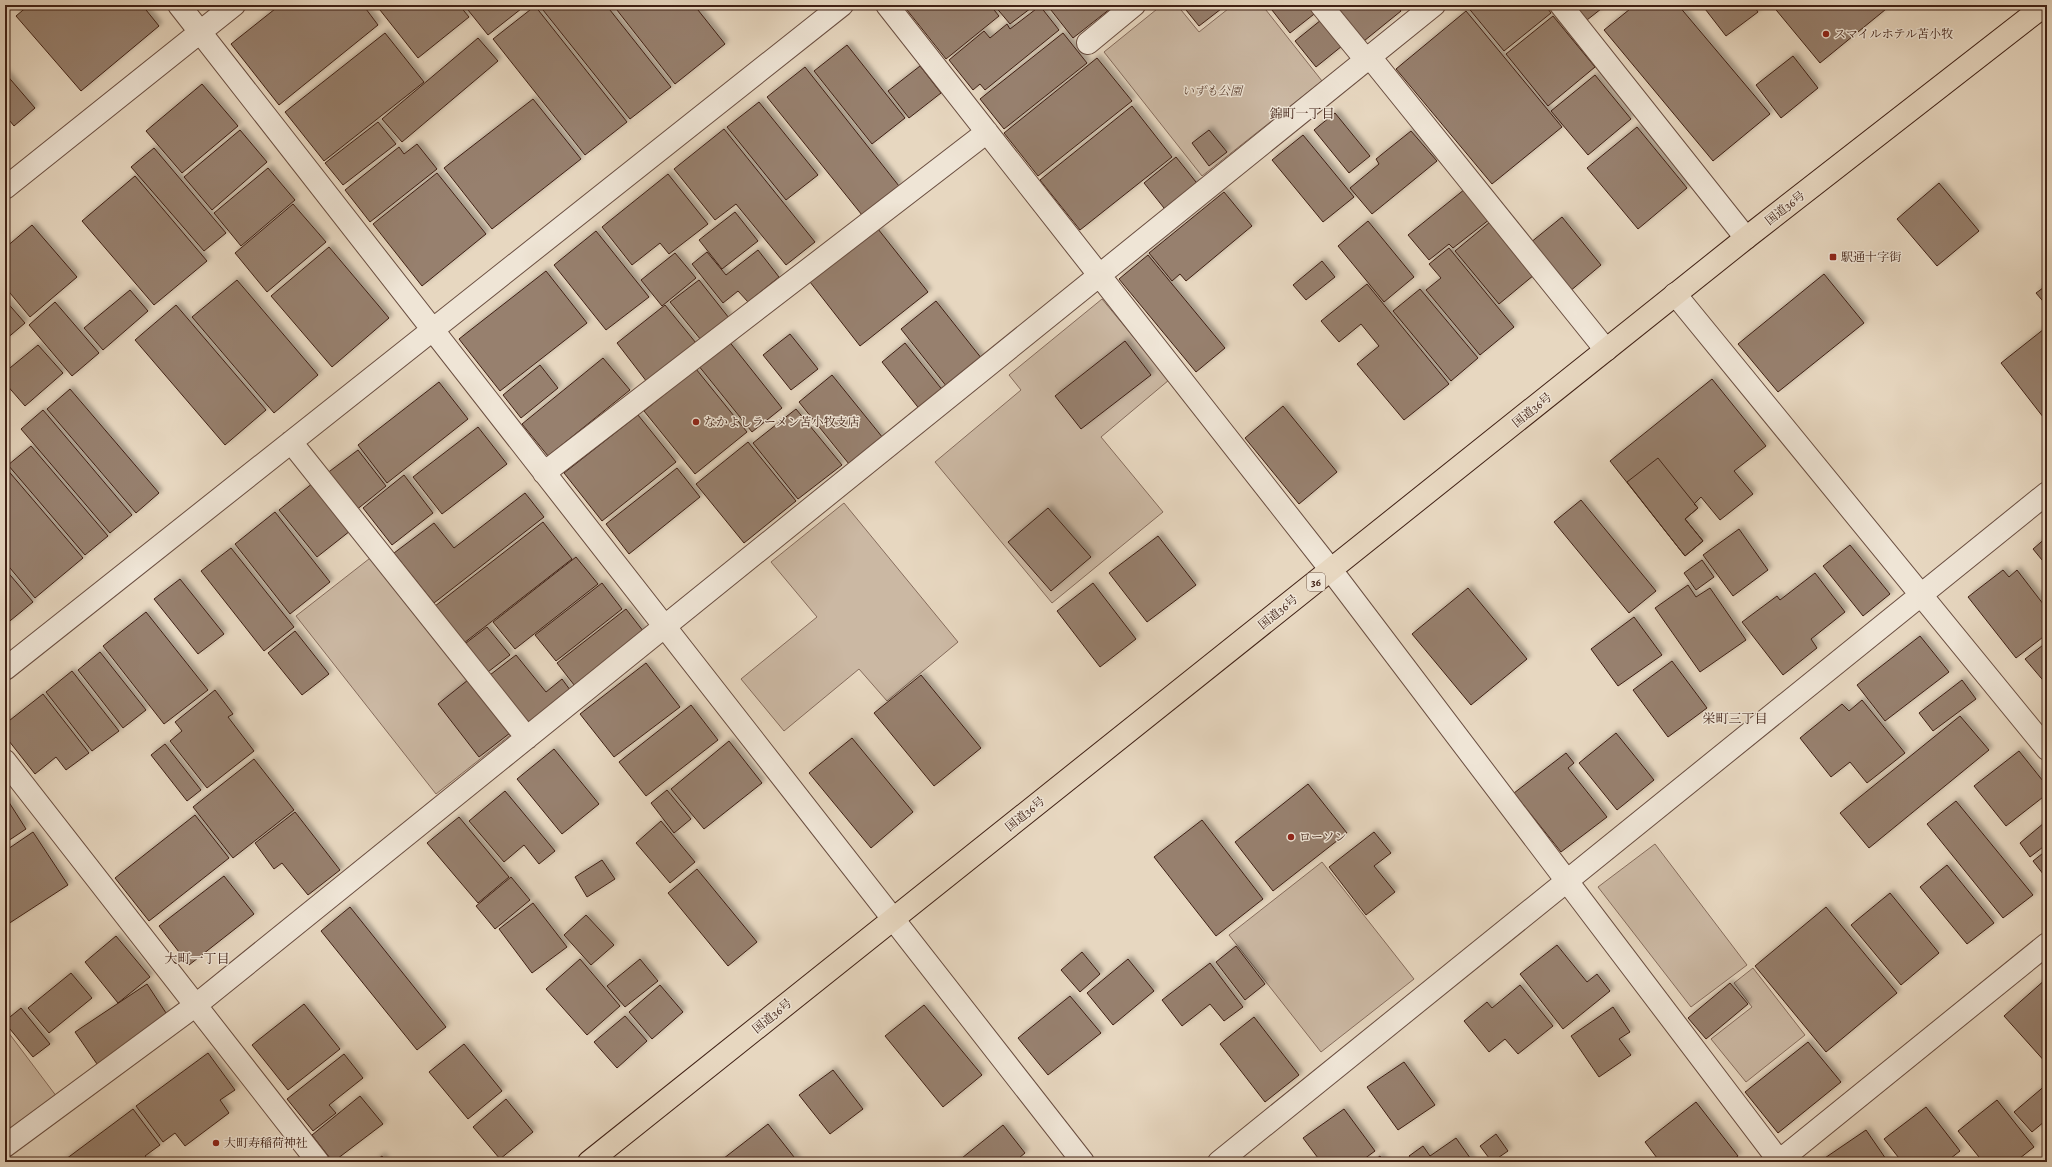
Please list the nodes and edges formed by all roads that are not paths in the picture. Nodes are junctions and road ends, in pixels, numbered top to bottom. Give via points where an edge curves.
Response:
1 (179, 5) edge
2 (234, 5) edge
3 (842, 5) edge
4 (887, 5) edge
5 (1134, 5) edge
6 (1321, 5) edge
7 (1434, 5) edge
8 (1561, 5) edge
9 (2045, 5) edge
10 (200, 32) junction
11 (1088, 43) dead end
12 (1368, 58) junction
13 (987, 132) junction
14 (5, 188) edge
15 (1746, 238) junction
16 (1100, 275) junction
17 (1675, 294) junction
18 (433, 330) junction
19 (1606, 350) junction
20 (291, 442) junction
21 (544, 472) junction
22 (2047, 493) edge
23 (1331, 570) junction
24 (1921, 595) junction
25 (664, 627) junction
26 (5, 669) edge
27 (527, 738) junction
28 (2047, 749) edge
29 (5, 761) edge
30 (1567, 881) junction
31 (893, 919) junction
32 (2047, 944) edge
33 (196, 1005) junction
34 (5, 1146) edge
35 (318, 1162) edge
36 (589, 1162) edge
37 (1083, 1162) edge
38 (1219, 1162) edge
39 (1779, 1162) edge

1 - 10 street
2 - 10 street
3 - 18 street
4 - 13 street
5 - 11 street
6 - 12 street
7 - 12 street
8 - 15 street
9 - 15 highway, 国道36号 / 36
10 - 14 street
10 - 18 street
12 - 16 street
12 - 19 street
13 - 16 street
13 - 21 street
15 - 17 highway, 国道36号 / 36
16 - 23 street
16 - 25 street
17 - 19 highway, 国道36号 / 36
17 - 24 street
18 - 20 street
18 - 21 street
19 - 23 highway, 国道36号 / 36
20 - 26 street
20 - 27 street
21 - 25 street
22 - 24 street
23 - 30 street
23 - 31 highway, 国道36号 / 36
24 - 28 street
24 - 30 street
25 - 27 street
25 - 31 street
27 - 33 street
29 - 33 street
30 - 38 street
30 - 39 street
31 - 36 highway, 国道36号 / 36
31 - 37 street
32 - 39 street
33 - 34 street
33 - 35 street

